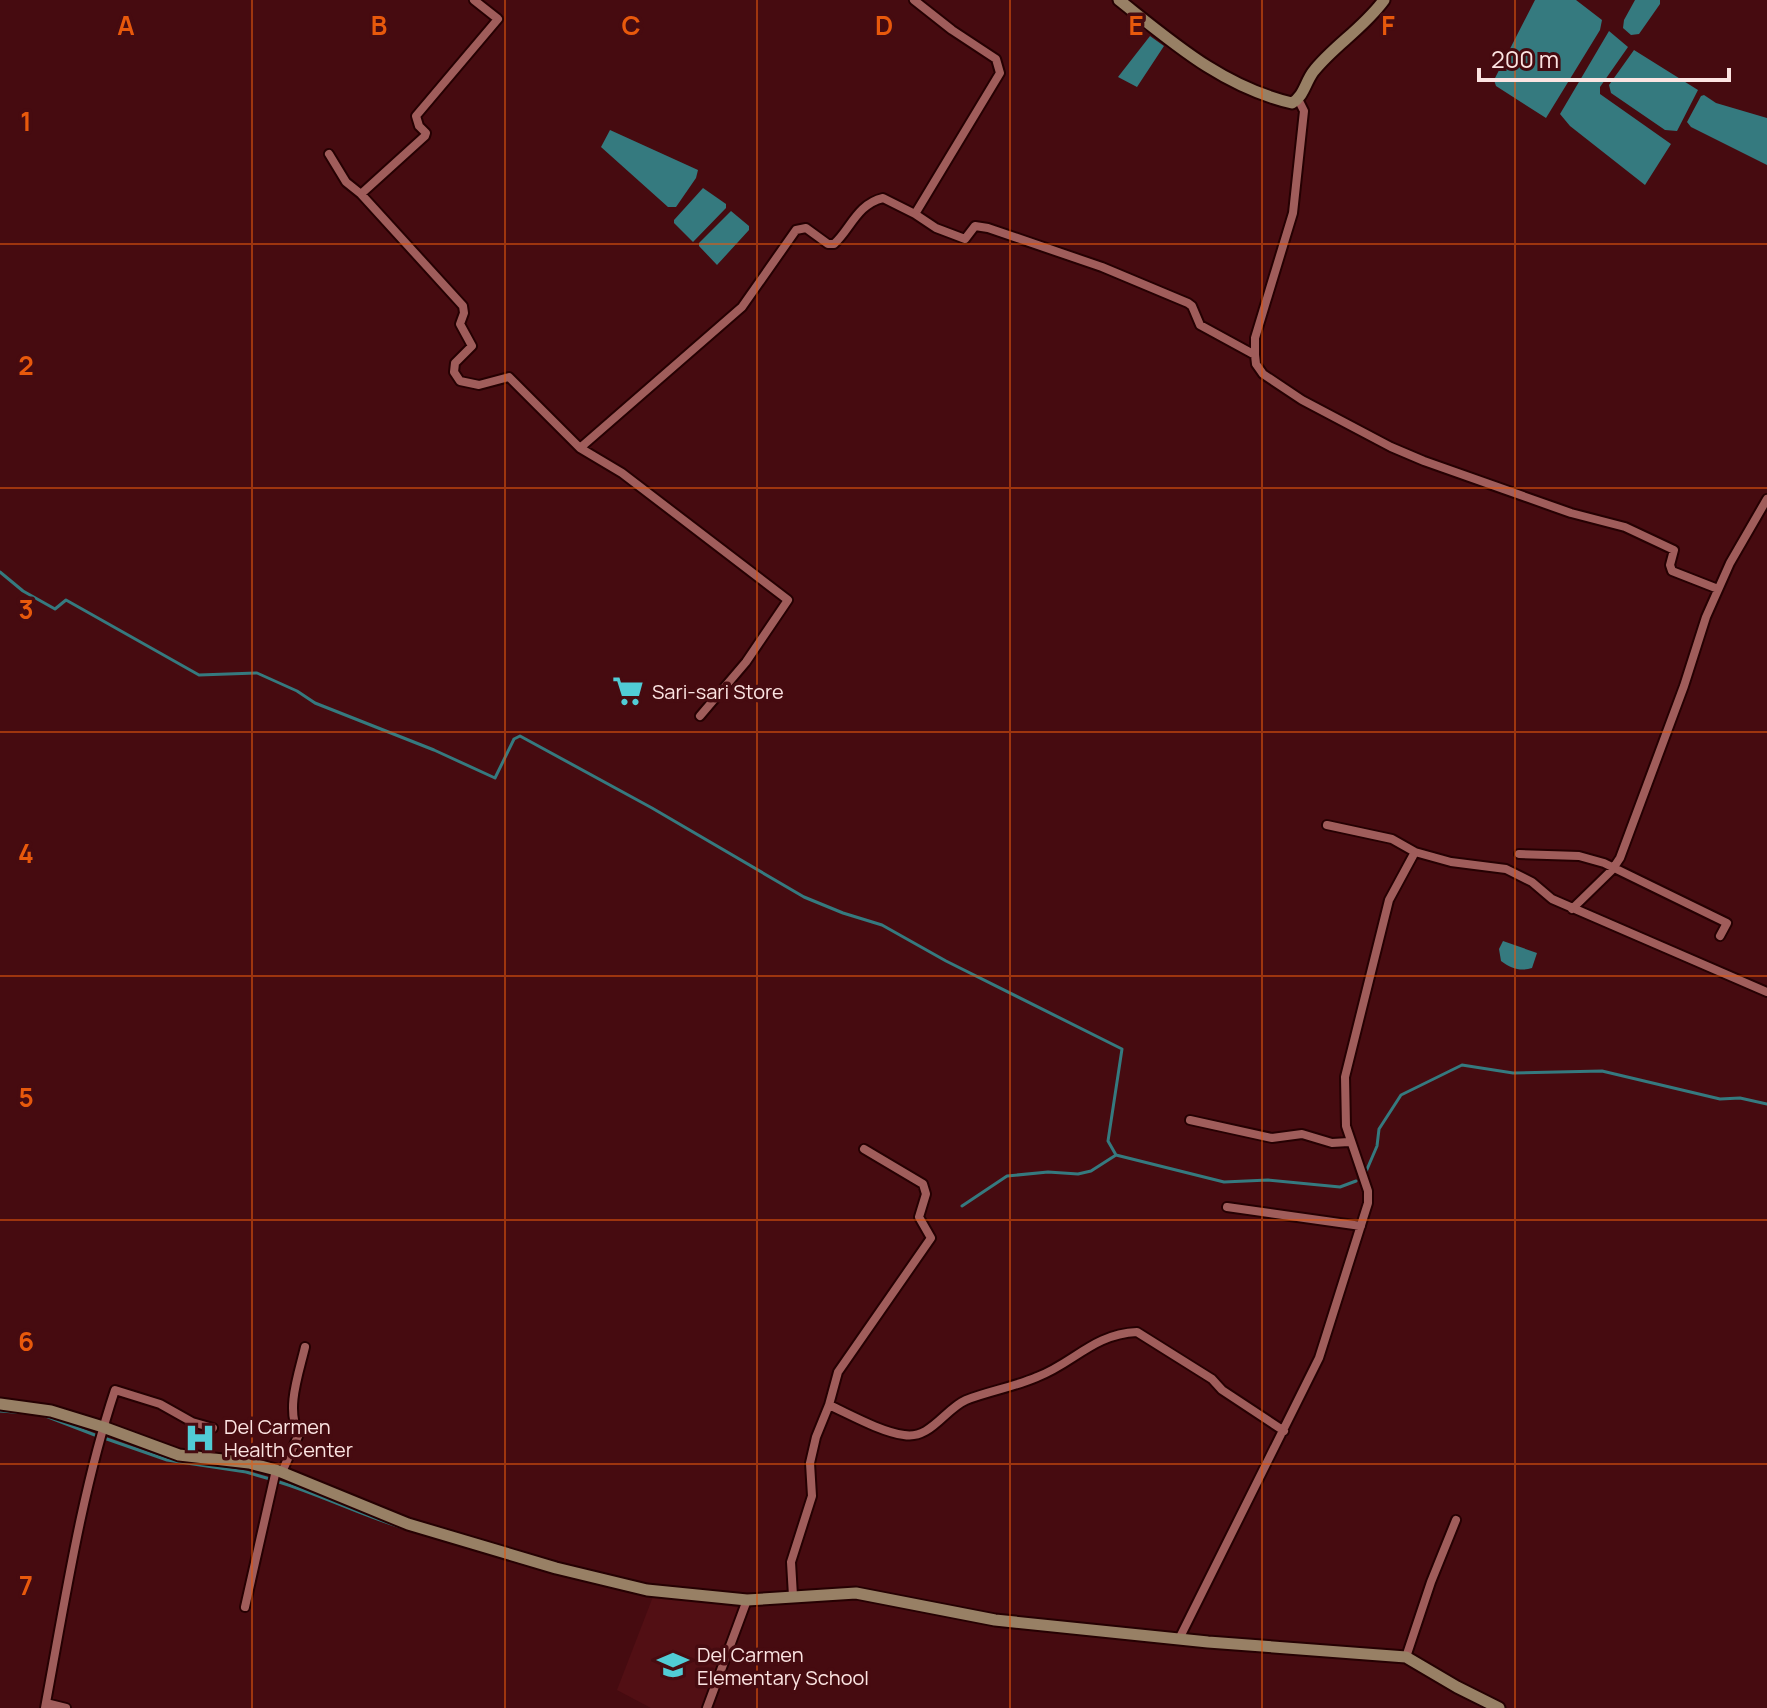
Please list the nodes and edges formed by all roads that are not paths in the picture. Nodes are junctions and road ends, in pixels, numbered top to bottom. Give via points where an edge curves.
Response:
1 (474, 0) edge
2 (914, 0) edge
3 (1119, 0) edge
4 (1384, 0) edge
5 (1303, 90) junction
6 (329, 154) dead end
7 (361, 194) junction
8 (915, 214) junction
9 (1255, 355) junction
10 (580, 448) junction
11 (1767, 499) edge
12 (1718, 589) junction
13 (700, 716) dead end
14 (1327, 825) dead end
15 (1415, 852) junction
16 (1519, 854) dead end
17 (1613, 868) junction
18 (1572, 909) junction
19 (1720, 936) dead end
20 (1767, 992) edge
21 (1190, 1120) dead end
22 (1349, 1142) junction
23 (864, 1149) dead end
24 (1227, 1207) dead end
25 (1361, 1226) junction
26 (305, 1347) dead end
27 (0, 1404) edge
28 (829, 1405) junction
29 (103, 1427) junction
30 (213, 1428) dead end
31 (1284, 1431) junction
32 (279, 1471) junction
33 (1456, 1520) dead end
34 (793, 1596) junction
35 (747, 1600) junction
36 (245, 1607) dead end
37 (1179, 1639) junction
38 (1406, 1657) junction
39 (45, 1706) edge
40 (66, 1708) edge
41 (707, 1708) edge
42 (1499, 1708) edge

1 - 7 street via 498,19 416,116 425,136
2 - 8 street via 996,59 1000,73
3 - 5 street via 1228,80 1288,102
4 - 5 street via 1314,71
5 - 9 street via 1296,199 1255,338
6 - 7 street via 346,182
7 - 10 street via 463,306 460,324 472,346 455,363 460,381 479,385 509,377
8 - 9 street via 965,239 975,226 988,228 1131,279 1188,303 1200,325
8 - 10 street via 883,198 850,220 834,244 806,228 796,230 742,307
9 - 12 street via 1263,374 1391,447 1571,513 1625,527 1674,550 1672,571
10 - 13 street via 622,473 788,600 746,662
11 - 12 street
12 - 17 street
14 - 15 street via 1392,839
15 - 18 street via 1506,869
15 - 22 street via 1389,900 1345,1077
16 - 17 street via 1579,856
17 - 18 street
17 - 19 street via 1727,923
18 - 20 street
21 - 22 street via 1272,1138 1302,1134
22 - 25 street via 1368,1191
23 - 28 street via 923,1184 926,1194 919,1217 931,1238 838,1372
24 - 25 street
25 - 31 street via 1319,1358
26 - 32 street via 293,1405 299,1434
27 - 29 street via 51,1411
28 - 31 street via 905,1436 919,1434 964,1401 1051,1371 1104,1337 1137,1332
28 - 34 street via 816,1437 810,1463 812,1496 791,1562
29 - 30 street via 115,1390
29 - 32 street via 179,1455
29 - 39 street via 70,1564
31 - 37 street
32 - 35 street via 408,1524 556,1568 647,1590
32 - 36 street
33 - 38 street
34 - 35 street
34 - 37 street via 856,1593 995,1620
35 - 41 street
37 - 38 street
38 - 42 street
39 - 40 street

